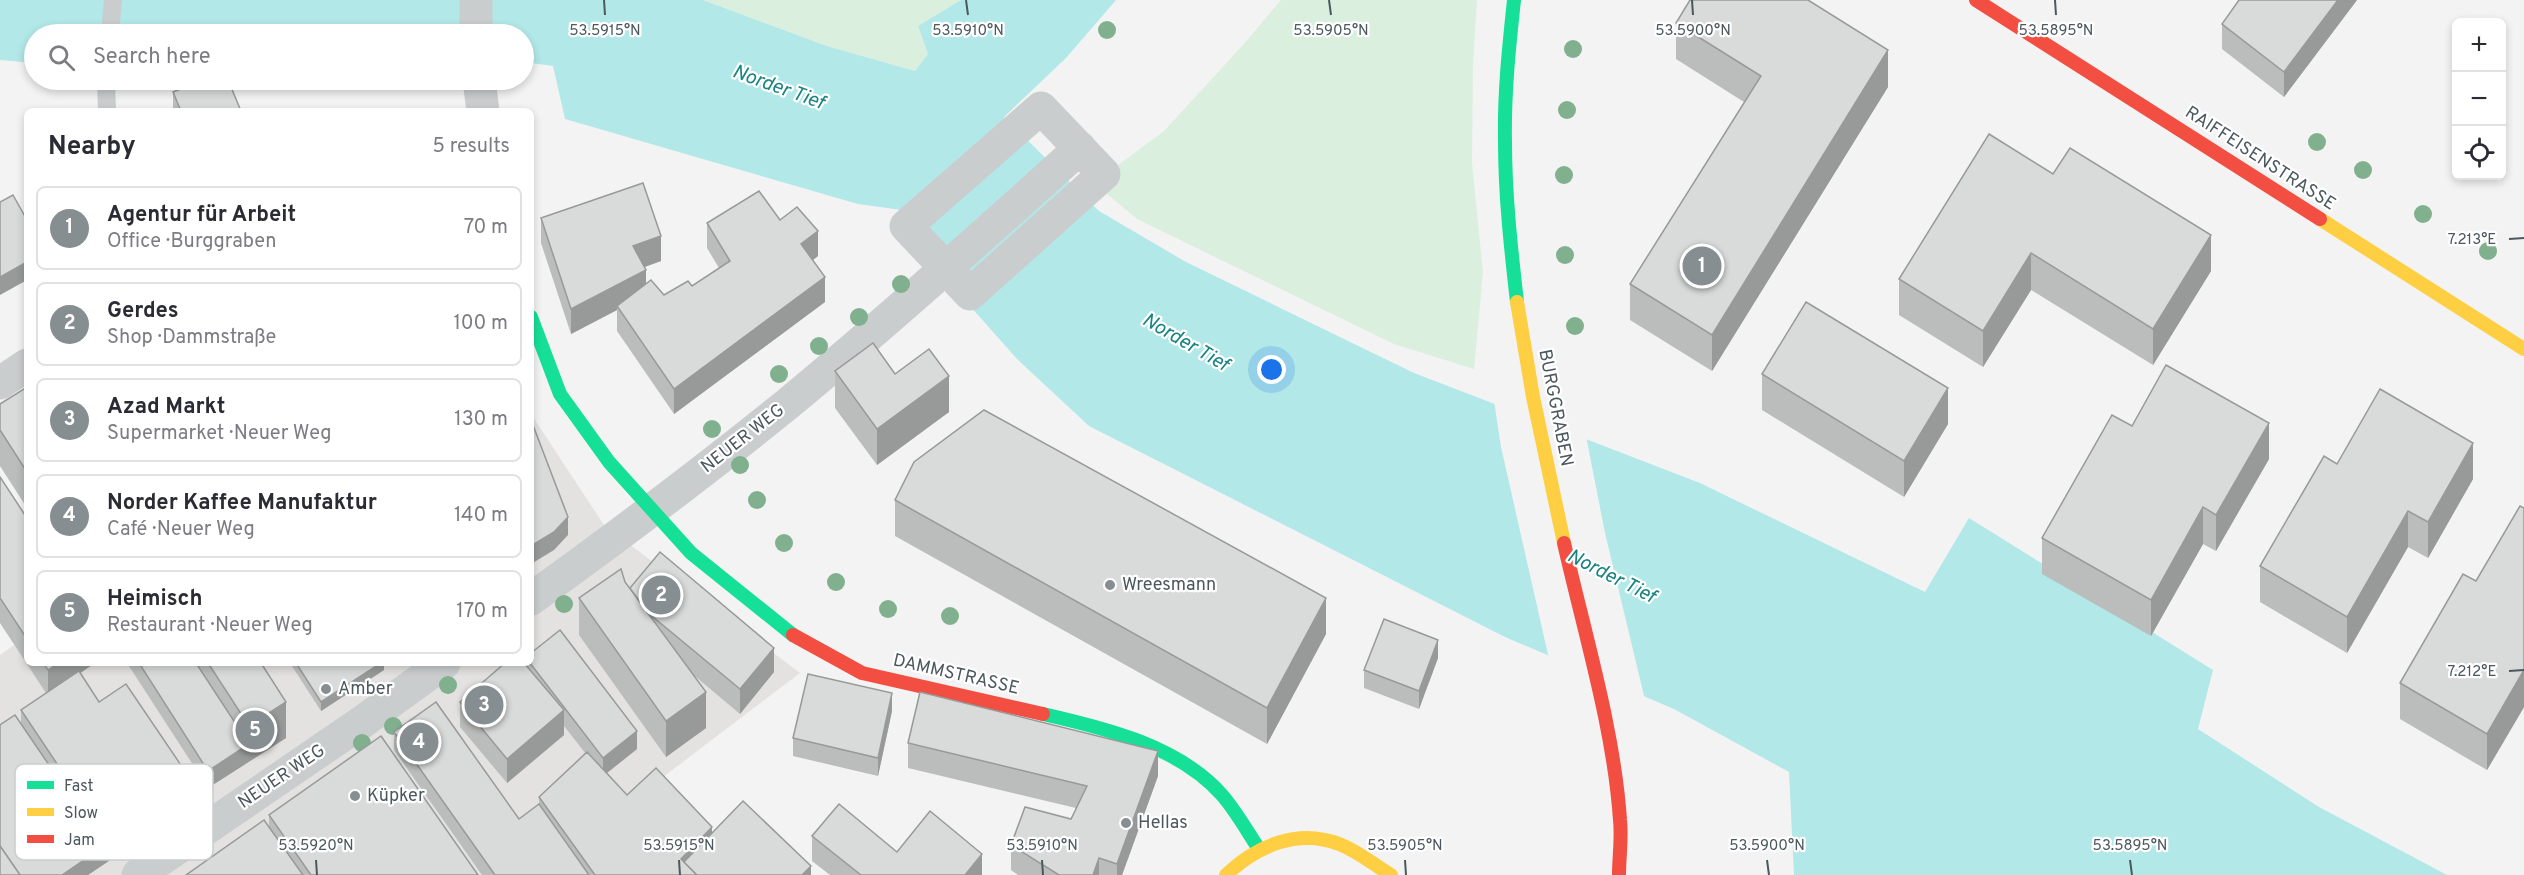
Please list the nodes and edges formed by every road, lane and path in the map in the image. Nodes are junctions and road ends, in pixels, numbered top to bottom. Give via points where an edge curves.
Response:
1 (113, 0) edge
2 (476, 0) edge
3 (1514, 0) edge
4 (1976, 0) edge
5 (111, 24) edge
6 (476, 24) edge
7 (106, 90) edge
8 (480, 90) edge
9 (107, 108) edge
10 (483, 108) edge
11 (946, 269) junction
12 (534, 325) edge
13 (2524, 349) edge
14 (24, 367) edge
15 (0, 383) edge
16 (653, 510) junction
17 (534, 597) edge
18 (441, 666) edge
19 (1620, 818) junction
20 (213, 829) edge
21 (1632, 846) dead end
22 (1259, 849) junction
23 (162, 860) edge
24 (1619, 860) junction
25 (138, 875) edge
26 (1226, 875) edge
27 (1391, 875) edge
28 (1608, 875) edge
29 (1619, 875) edge

1 - 5 lane
2 - 6 street
3 - 19 street, BURGGRABEN via 1508,54 1505,163 1513,269 1526,356 1601,708
4 - 13 street, RAIFFEISENSTRASSE
7 - 9 lane
8 - 10 street
11 - 11 street, NEUER WEG via 1080,148 1041,108 906,226
11 - 16 street, NEUER WEG via 785,406
12 - 16 street, DAMMSTRASSE via 560,394 609,462
14 - 15 street
16 - 17 street, NEUER WEG
16 - 22 street, DAMMSTRASSE via 691,553 796,637 862,673 1106,728 1154,748 1201,776 1223,796
18 - 20 street, NEUER WEG via 372,730
19 - 21 street, BURGGRABEN
19 - 24 street, BURGGRABEN
22 - 26 street via 1245,856
22 - 27 street via 1292,838 1317,839 1339,844
23 - 25 street, NEUER WEG
24 - 28 street
24 - 29 street, BURGGRABEN

